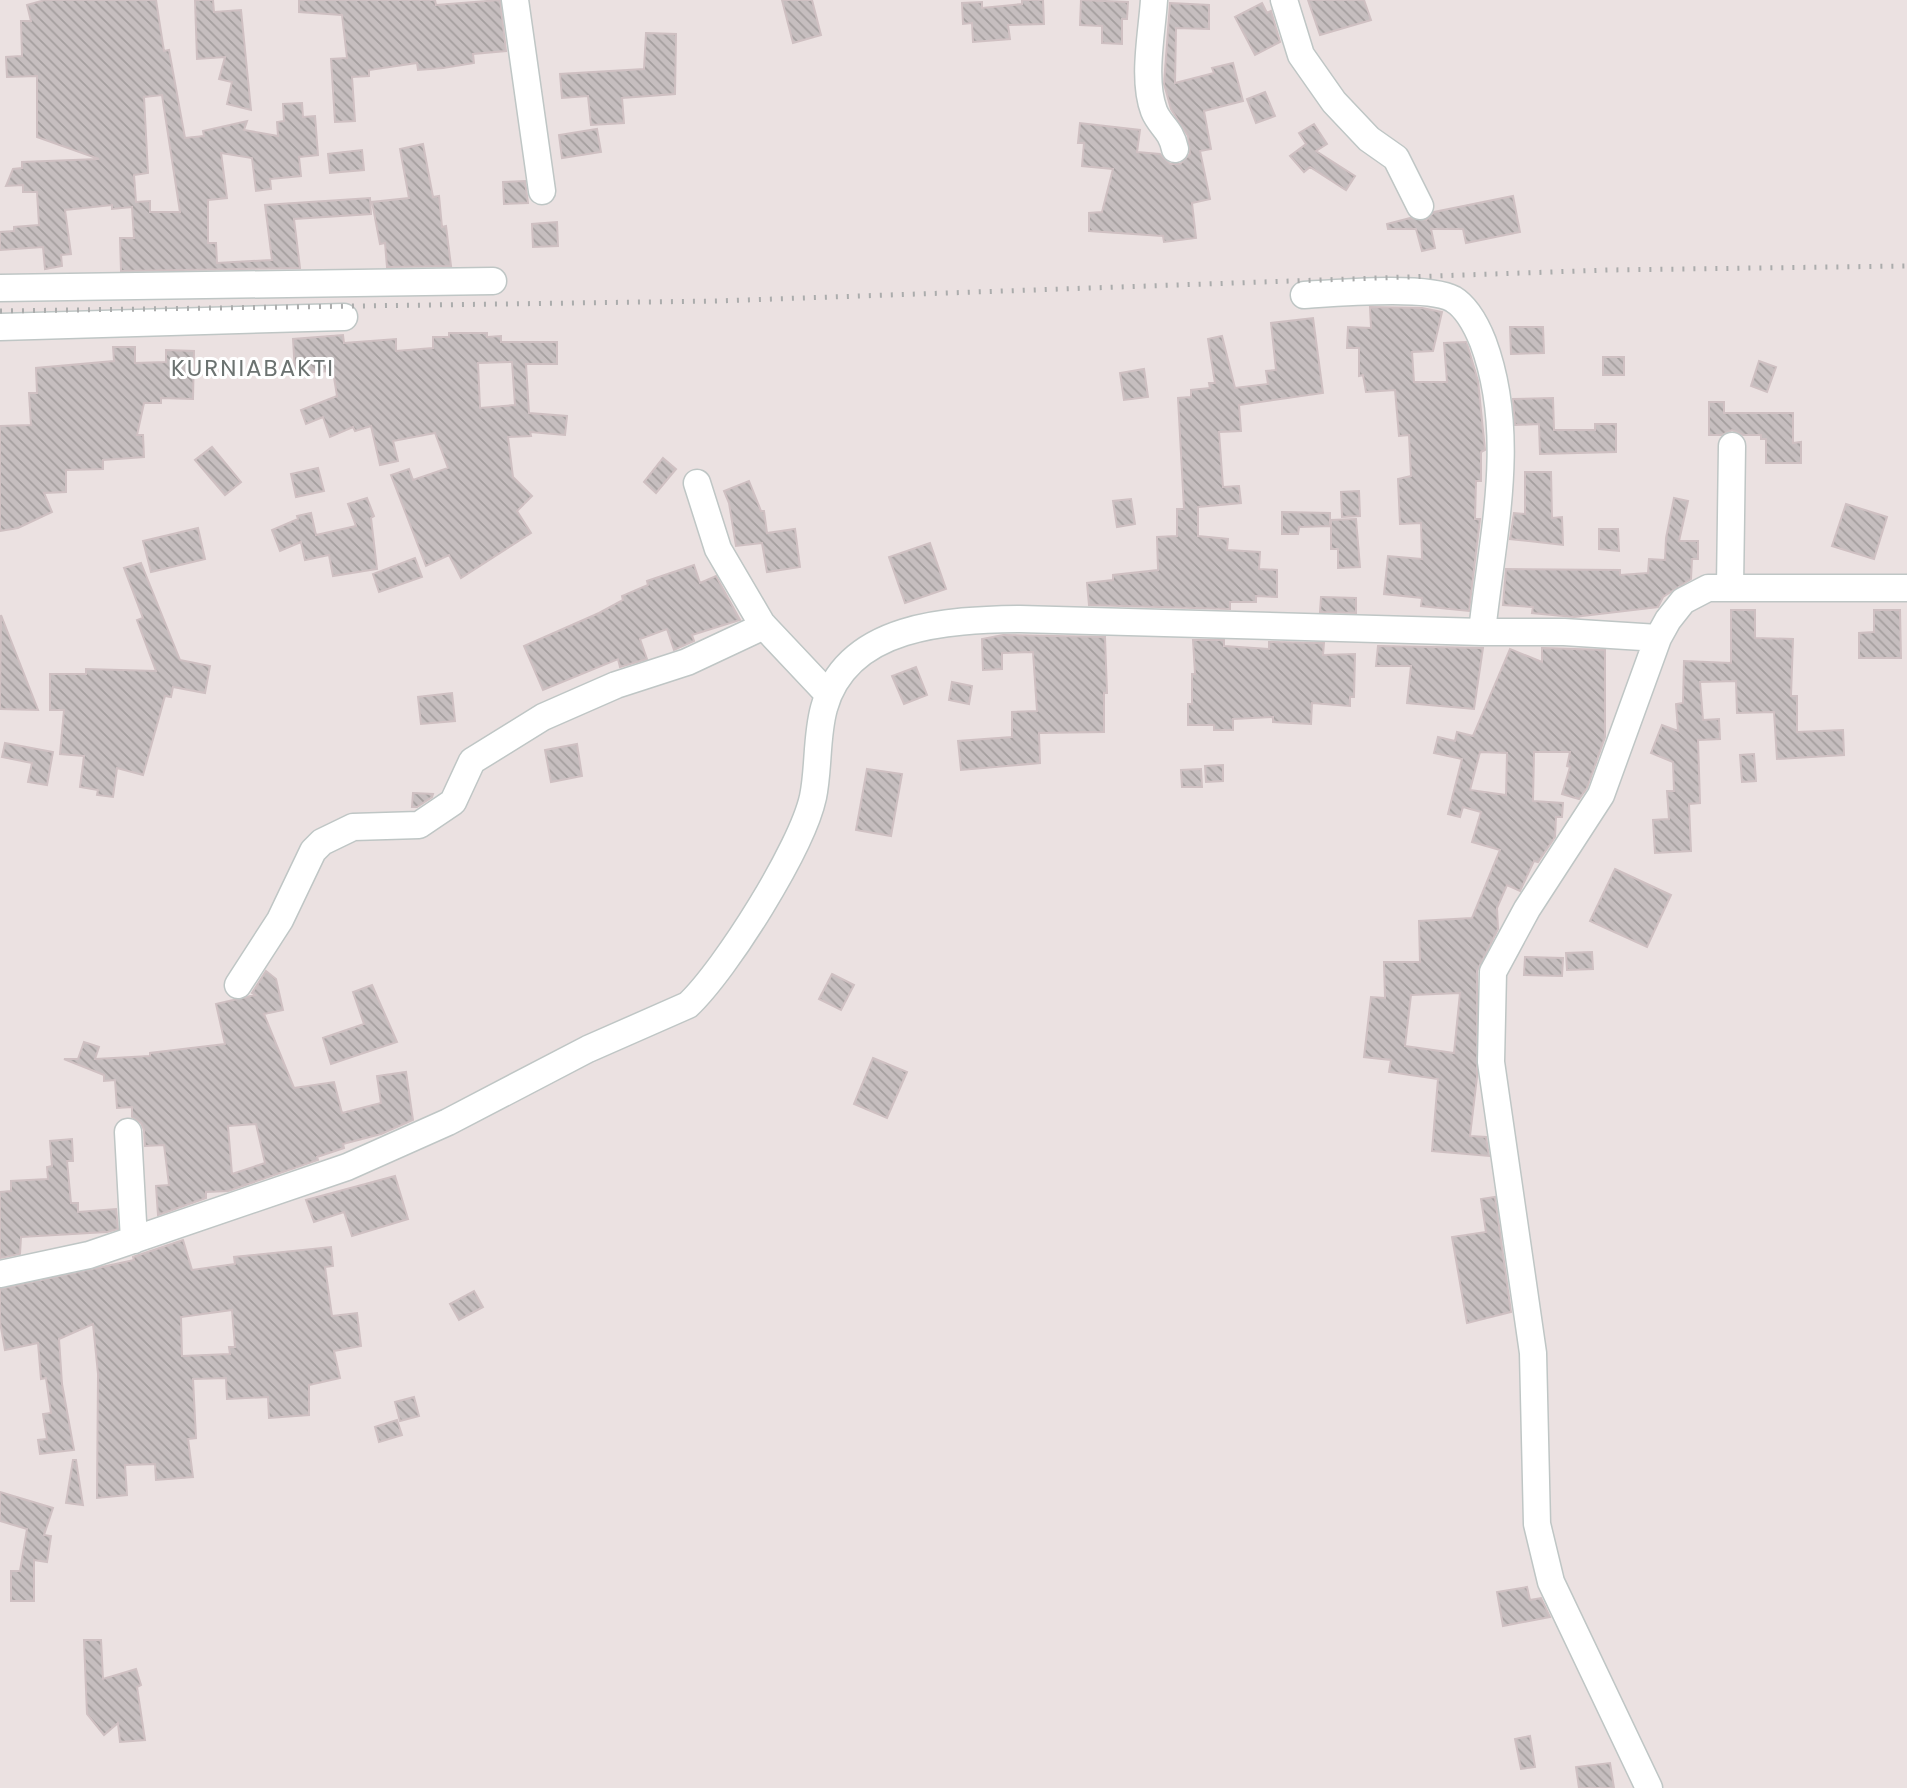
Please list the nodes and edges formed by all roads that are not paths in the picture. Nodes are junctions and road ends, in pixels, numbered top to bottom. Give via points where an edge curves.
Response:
1 (515, 0) edge
2 (1154, 0) edge
3 (1284, 0) edge
4 (1175, 149) dead end
5 (542, 191) dead end
6 (1420, 206) dead end
7 (493, 281) dead end
8 (0, 288) edge
9 (1304, 295) dead end
10 (344, 317) dead end
11 (0, 327) edge
12 (1732, 446) dead end
13 (697, 483) dead end
14 (1730, 587) junction
15 (1907, 588) edge
16 (764, 626) junction
17 (1482, 632) junction
18 (1658, 638) junction
19 (828, 694) junction
20 (238, 985) dead end
21 (128, 1132) dead end
22 (134, 1240) junction
23 (0, 1274) edge
24 (1649, 1788) edge

1 - 5 street
2 - 4 street via 1153,105 1171,132
3 - 6 street via 1301,55 1334,102 1369,139 1396,158
7 - 8 street
9 - 17 street via 1443,295 1463,308 1477,327 1496,381 1501,444 1499,511
10 - 11 street
12 - 14 street
13 - 16 street via 718,549
14 - 15 street
14 - 18 street via 1708,587 1692,594
16 - 19 street
16 - 20 street via 687,662 616,685 543,717 472,761 453,802 419,825 357,826 322,842
17 - 18 street
17 - 19 street via 957,620 901,631 849,662
18 - 24 street via 1601,795 1527,909 1493,972 1490,1047 1533,1353 1543,1556 1551,1582
19 - 22 street via 814,795 805,826 741,934 688,1005 347,1167
21 - 22 street
22 - 23 street

